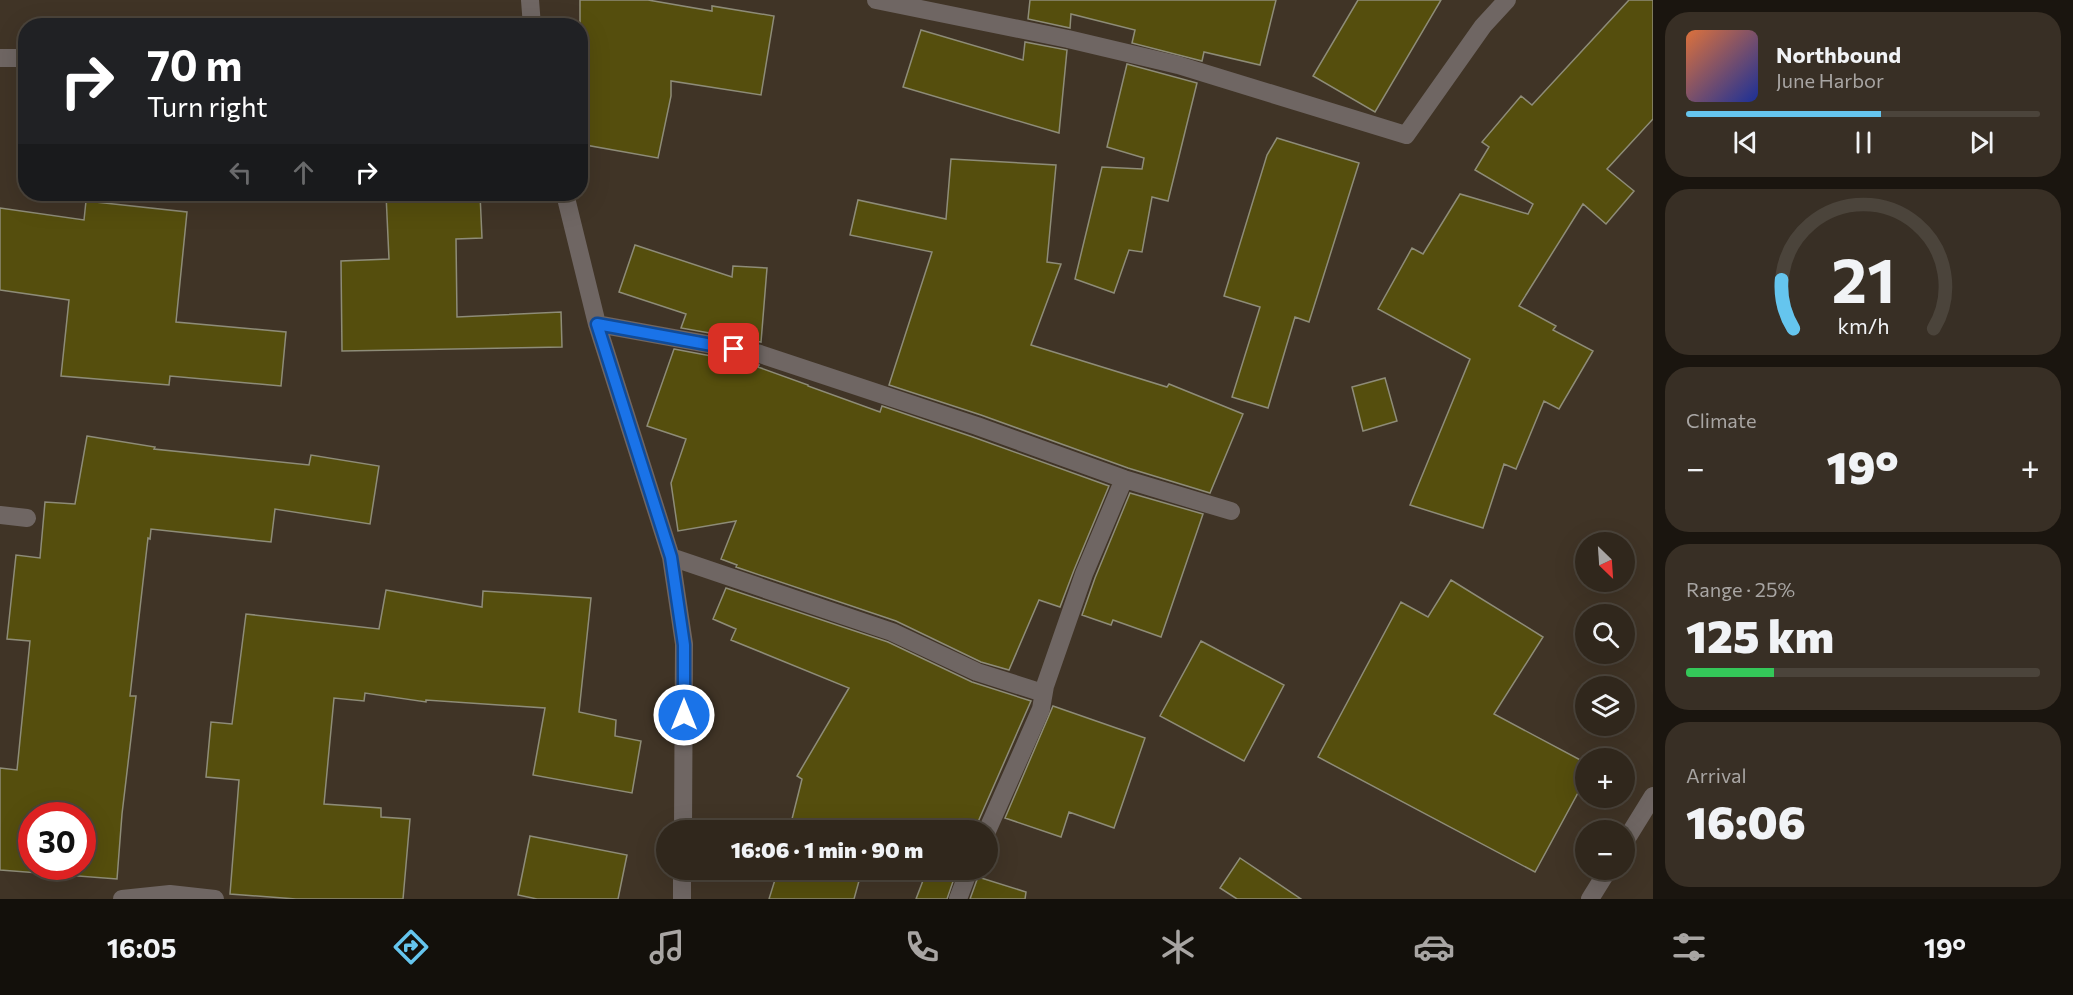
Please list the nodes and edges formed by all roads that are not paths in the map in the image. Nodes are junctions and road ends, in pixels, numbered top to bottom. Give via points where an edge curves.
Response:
1 (530, 0) edge
2 (876, 0) edge
3 (1507, 0) edge
4 (531, 18) edge
5 (0, 58) edge
6 (18, 58) edge
7 (567, 201) edge
8 (597, 324) junction
9 (1124, 479) junction
10 (1231, 511) dead end
11 (0, 515) edge
12 (27, 518) dead end
13 (671, 557) junction
14 (1043, 693) junction
15 (1653, 796) edge
16 (683, 820) edge
17 (992, 820) edge
18 (1635, 825) edge
19 (682, 880) edge
20 (965, 880) edge
21 (1602, 880) edge
22 (122, 899) edge
23 (215, 899) edge
24 (682, 899) edge
25 (958, 899) edge
26 (1590, 899) edge

1 - 4 street
2 - 3 street via 1178,65 1406,135 1483,26
5 - 6 street
7 - 8 street
8 - 9 street via 757,353
8 - 13 street
9 - 10 street
9 - 14 street via 1084,574
11 - 12 street
13 - 14 street via 892,632 977,672
13 - 16 street via 684,645
14 - 17 street via 1041,709
15 - 18 street
19 - 24 street
20 - 25 street
21 - 26 street
22 - 23 street via 170,894

